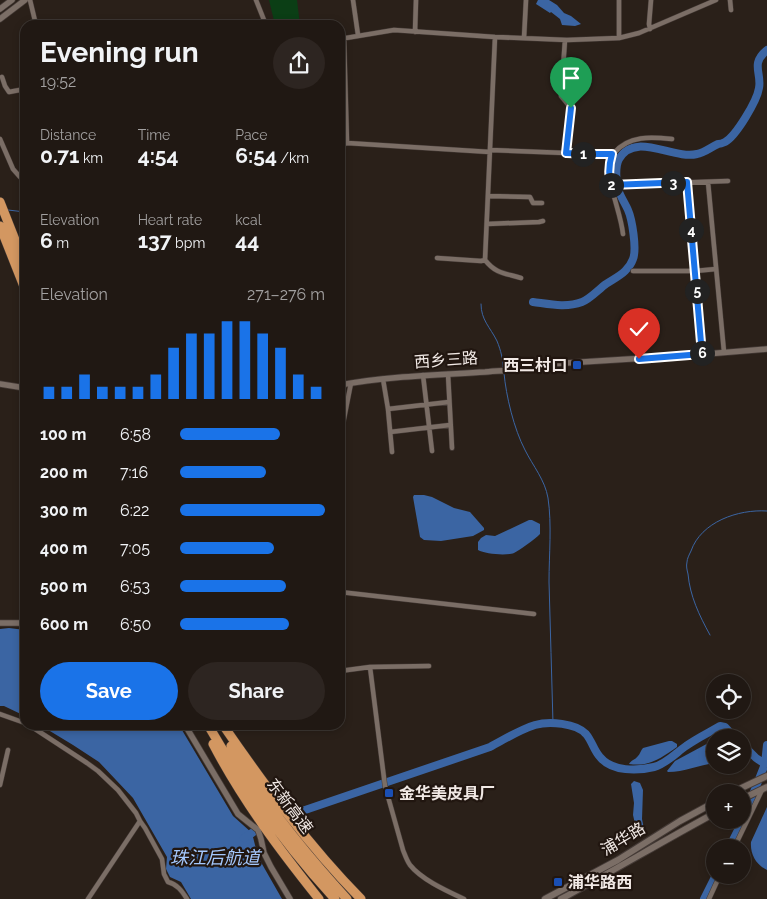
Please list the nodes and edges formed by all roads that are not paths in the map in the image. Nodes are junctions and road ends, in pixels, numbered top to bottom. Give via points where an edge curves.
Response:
1 (12, 0) edge
2 (25, 0) edge
3 (30, 0) edge
4 (256, 0) edge
5 (353, 0) edge
6 (416, 0) edge
7 (526, 0) edge
8 (620, 0) edge
9 (651, 0) edge
10 (716, 0) edge
11 (730, 0) edge
12 (0, 9) edge
13 (730, 10) dead end
14 (0, 19) edge
15 (35, 20) edge
16 (264, 20) edge
17 (650, 28) junction
18 (415, 32) junction
19 (358, 35) junction
20 (345, 37) edge
21 (495, 37) junction
22 (524, 38) junction
23 (619, 38) junction
24 (565, 40) junction
25 (2, 77) dead end
26 (20, 90) edge
27 (345, 117) edge
28 (0, 138) edge
29 (672, 139) dead end
30 (346, 143) joint
31 (490, 151) junction
32 (6, 153) junction
33 (566, 153) junction
34 (612, 154) junction
35 (0, 155) edge
36 (20, 177) edge
37 (728, 181) dead end
38 (687, 182) junction
39 (708, 182) junction
40 (611, 185) junction
41 (488, 196) junction
42 (0, 202) edge
43 (542, 203) dead end
44 (543, 221) dead end
45 (487, 224) junction
46 (0, 226) edge
47 (624, 234) dead end
48 (20, 252) edge
49 (438, 258) dead end
50 (485, 260) junction
51 (716, 269) junction
52 (633, 271) dead end
53 (695, 271) junction
54 (20, 276) edge
55 (521, 278) dead end
56 (767, 349) edge
57 (724, 352) junction
58 (702, 354) junction
59 (448, 374) junction
60 (424, 376) junction
61 (383, 379) junction
62 (351, 383) junction
63 (0, 384) edge
64 (345, 384) edge
65 (20, 387) edge
66 (449, 402) junction
67 (426, 405) junction
68 (388, 409) junction
69 (345, 414) edge
70 (450, 424) junction
71 (429, 427) junction
72 (390, 432) junction
73 (452, 448) dead end
74 (432, 451) dead end
75 (392, 452) dead end
76 (345, 593) edge
77 (534, 614) dead end
78 (0, 622) edge
79 (20, 623) edge
80 (429, 666) dead end
81 (370, 668) junction
82 (345, 670) edge
83 (0, 714) edge
84 (20, 721) edge
85 (36, 730) edge
86 (188, 730) edge
87 (207, 730) edge
88 (209, 730) edge
89 (221, 730) edge
90 (227, 730) edge
91 (8, 750) dead end
92 (0, 785) edge
93 (760, 790) edge
94 (706, 807) edge
95 (706, 818) edge
96 (140, 821) junction
97 (738, 839) edge
98 (716, 884) edge
99 (88, 899) edge
100 (187, 899) edge
101 (290, 899) edge
102 (319, 899) edge
103 (335, 899) edge
104 (347, 899) edge
105 (361, 899) edge
106 (464, 899) edge
107 (545, 899) edge
108 (561, 899) edge
109 (709, 899) edge

1 - 12 street
2 - 14 street
3 - 15 street
4 - 16 street
5 - 19 street
6 - 18 street
7 - 22 street
8 - 23 street
9 - 17 street
10 - 17 street
11 - 13 street
17 - 23 street
18 - 19 street via 394,30
18 - 21 street
19 - 20 street
21 - 22 street
21 - 31 street
22 - 24 street
23 - 24 street
24 - 33 street via 561,96 571,108
25 - 26 street via 9,92
27 - 30 street
28 - 32 street
29 - 34 street via 643,137 627,142
30 - 31 street
31 - 33 street
31 - 41 street
32 - 35 street
32 - 36 street
33 - 34 street
34 - 40 street
37 - 39 street
38 - 39 street
38 - 40 street
38 - 53 street
39 - 51 street
40 - 47 street
41 - 43 street via 530,197 533,203
41 - 45 street
42 - 48 highway
44 - 45 street
45 - 50 street
46 - 54 highway
49 - 50 street
50 - 55 street via 498,272
51 - 53 street
51 - 57 street
52 - 53 street
53 - 58 street
56 - 57 street, 西乡三路
57 - 58 street, 西乡三路
58 - 59 street, 西乡三路
59 - 60 street, 西乡三路
59 - 66 street
60 - 61 street, 西乡三路
60 - 67 street
61 - 62 street, 西乡三路
61 - 68 street
62 - 64 street, 西乡三路
62 - 69 street
63 - 65 street
66 - 67 street
66 - 70 street
67 - 68 street
67 - 71 street
68 - 72 street
70 - 71 street
70 - 73 street
71 - 72 street
71 - 74 street
72 - 75 street
76 - 77 street
78 - 79 street
80 - 81 street
81 - 82 street
81 - 106 street via 384,786 403,850 415,870
83 - 84 street
85 - 96 street via 98,771 118,790
86 - 101 street via 238,814 258,830 264,853
87 - 102 highway via 248,804
88 - 103 highway, 东新高速 via 256,802
89 - 104 highway, 东新高速 via 277,816
90 - 105 highway via 268,789
91 - 92 street
93 - 97 street
94 - 107 main road, 浦华路
95 - 108 main road, 浦华路
96 - 99 street
96 - 100 street via 162,858 168,882 174,883
98 - 109 street

